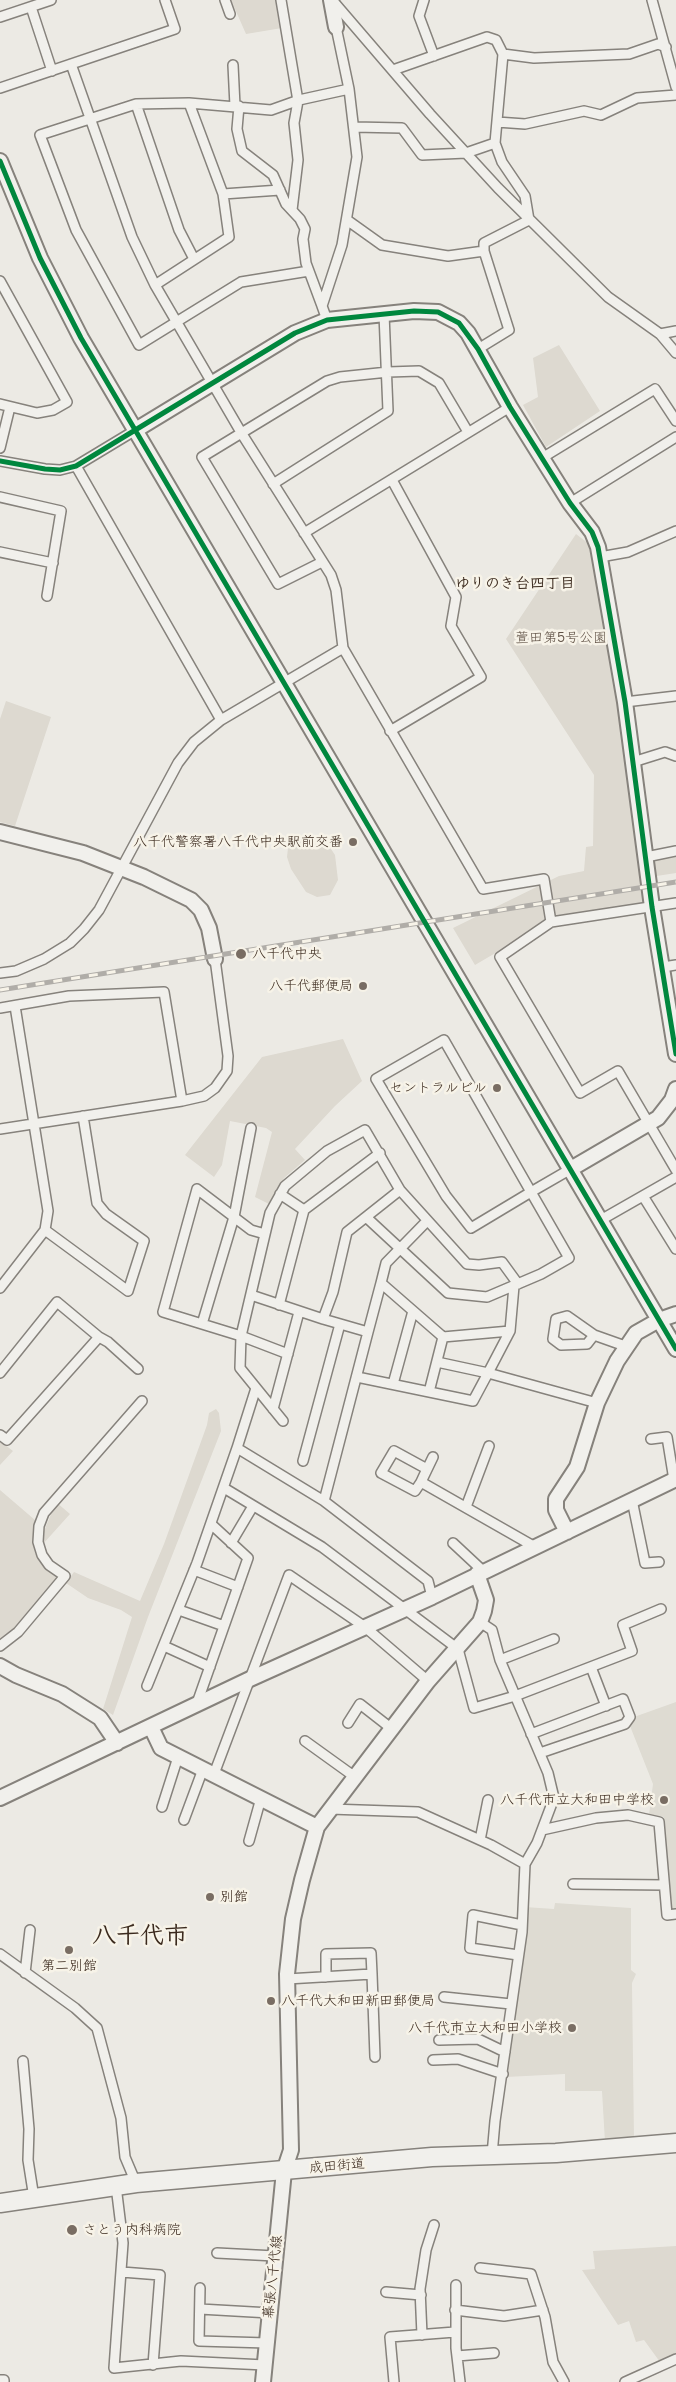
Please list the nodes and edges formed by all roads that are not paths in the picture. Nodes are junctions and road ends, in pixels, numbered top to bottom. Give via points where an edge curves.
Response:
1 (51, 0) edge
2 (165, 0) edge
3 (225, 0) edge
4 (281, 0) edge
5 (331, 0) edge
6 (424, 0) edge
7 (652, 0) edge
8 (31, 7) junction
9 (230, 14) dead end
10 (0, 17) edge
11 (336, 27) joint
12 (666, 47) junction
13 (503, 54) junction
14 (434, 56) junction
15 (71, 64) junction
16 (233, 65) dead end
17 (393, 70) junction
18 (52, 71) junction
19 (676, 87) edge
20 (0, 88) edge
21 (350, 89) junction
22 (676, 95) edge
23 (298, 101) junction
24 (189, 103) junction
25 (136, 104) junction
26 (237, 106) junction
27 (88, 118) junction
28 (497, 122) junction
29 (354, 127) junction
30 (495, 143) junction
31 (466, 153) junction
32 (0, 161) edge
33 (280, 190) junction
34 (223, 194) junction
35 (292, 210) junction
36 (347, 220) junction
37 (530, 220) junction
38 (484, 251) junction
39 (194, 259) junction
40 (309, 271) junction
41 (0, 280) edge
42 (155, 285) junction
43 (322, 306) junction
44 (384, 314) junction
45 (176, 320) junction
46 (327, 320) junction
47 (676, 331) edge
48 (660, 334) junction
49 (478, 349) junction
50 (676, 353) edge
51 (388, 372) junction
52 (212, 383) junction
53 (0, 404) edge
54 (10, 407) junction
55 (510, 407) junction
56 (676, 421) edge
57 (134, 430) junction
58 (468, 432) junction
59 (242, 434) junction
60 (676, 437) edge
61 (0, 448) edge
62 (542, 458) junction
63 (0, 461) edge
64 (76, 466) junction
65 (392, 480) junction
66 (273, 484) junction
67 (0, 497) edge
68 (570, 503) junction
69 (676, 531) edge
70 (304, 533) junction
71 (0, 552) edge
72 (600, 557) junction
73 (322, 562) junction
74 (52, 563) junction
75 (47, 596) dead end
76 (343, 648) junction
77 (283, 684) junction
78 (676, 696) edge
79 (625, 702) junction
80 (221, 720) junction
81 (390, 731) junction
82 (676, 756) edge
83 (633, 762) junction
84 (0, 832) edge
85 (676, 851) edge
86 (646, 857) junction
87 (121, 869) junction
88 (676, 903) edge
89 (652, 907) junction
90 (551, 922) junction
91 (215, 959) joint
92 (669, 966) edge
93 (0, 973) edge
94 (15, 1006) junction
95 (0, 1008) edge
96 (676, 1054) edge
97 (676, 1090) edge
98 (182, 1101) junction
99 (82, 1116) junction
100 (648, 1123) junction
101 (34, 1124) junction
102 (251, 1128) dead end
103 (0, 1129) edge
104 (380, 1153) junction
105 (569, 1170) junction
106 (676, 1170) edge
107 (676, 1177) edge
108 (400, 1190) junction
109 (532, 1192) junction
110 (280, 1194) junction
111 (642, 1196) junction
112 (304, 1210) junction
113 (234, 1217) junction
114 (366, 1217) junction
115 (427, 1220) junction
116 (599, 1221) junction
117 (44, 1230) junction
118 (265, 1234) junction
119 (399, 1249) junction
120 (676, 1249) edge
121 (382, 1284) junction
122 (516, 1285) junction
123 (0, 1288) edge
124 (251, 1295) junction
125 (279, 1305) junction
126 (413, 1311) junction
127 (299, 1312) junction
128 (676, 1314) edge
129 (322, 1318) junction
130 (659, 1320) junction
131 (202, 1324) junction
132 (340, 1324) junction
133 (510, 1331) junction
134 (368, 1332) junction
135 (594, 1335) junction
136 (241, 1336) junction
137 (99, 1337) junction
138 (443, 1338) junction
139 (626, 1346) junction
140 (676, 1349) edge
141 (288, 1354) junction
142 (436, 1362) junction
143 (138, 1369) dead end
144 (0, 1373) edge
145 (488, 1373) junction
146 (357, 1377) junction
147 (393, 1384) junction
148 (256, 1388) junction
149 (429, 1392) junction
150 (142, 1401) dead end
151 (596, 1403) junction
152 (273, 1409) junction
153 (283, 1421) dead end
154 (0, 1435) edge
155 (651, 1439) dead end
156 (488, 1446) dead end
157 (238, 1448) junction
158 (433, 1457) dead end
159 (303, 1461) dead end
160 (675, 1479) edge
161 (421, 1482) junction
162 (224, 1488) junction
163 (632, 1500) junction
164 (324, 1501) junction
165 (253, 1506) junction
166 (466, 1507) junction
167 (211, 1524) junction
168 (567, 1532) junction
169 (231, 1543) junction
170 (453, 1543) dead end
171 (535, 1547) junction
172 (659, 1562) dead end
173 (194, 1570) junction
174 (480, 1573) junction
175 (238, 1587) junction
176 (432, 1597) junction
177 (404, 1609) junction
178 (662, 1609) dead end
179 (179, 1610) junction
180 (480, 1622) junction
181 (224, 1626) junction
182 (364, 1627) junction
183 (554, 1639) dead end
184 (0, 1646) edge
185 (164, 1646) junction
186 (458, 1649) junction
187 (500, 1660) junction
188 (0, 1666) edge
189 (591, 1666) junction
190 (210, 1667) junction
191 (250, 1679) junction
192 (428, 1681) junction
193 (147, 1686) dead end
194 (515, 1696) junction
195 (196, 1706) junction
196 (606, 1706) junction
197 (348, 1723) dead end
198 (151, 1728) junction
199 (392, 1729) junction
200 (531, 1734) junction
201 (305, 1741) dead end
202 (117, 1743) junction
203 (540, 1754) junction
204 (178, 1757) junction
205 (209, 1772) junction
206 (355, 1777) junction
207 (0, 1798) edge
208 (261, 1798) junction
209 (488, 1800) dead end
210 (162, 1807) dead end
211 (330, 1809) junction
212 (184, 1820) dead end
213 (317, 1827) junction
214 (542, 1830) junction
215 (480, 1840) junction
216 (248, 1841) dead end
217 (525, 1864) junction
218 (573, 1884) dead end
219 (664, 1885) junction
220 (676, 1914) edge
221 (522, 1926) junction
222 (30, 1930) dead end
223 (0, 1954) edge
224 (518, 1955) junction
225 (25, 1973) junction
226 (372, 1974) junction
227 (326, 1977) junction
228 (287, 1979) junction
229 (444, 1997) dead end
230 (511, 2004) junction
231 (439, 2040) dead end
232 (505, 2052) junction
233 (375, 2057) dead end
234 (434, 2060) dead end
235 (23, 2061) dead end
236 (503, 2074) junction
237 (676, 2143) edge
238 (492, 2155) junction
239 (284, 2171) junction
240 (136, 2183) junction
241 (116, 2186) junction
242 (34, 2198) junction
243 (0, 2203) edge
244 (434, 2225) dead end
245 (217, 2254) dead end
246 (275, 2256) junction
247 (480, 2268) dead end
248 (122, 2272) junction
249 (456, 2285) dead end
250 (200, 2288) dead end
251 (386, 2292) dead end
252 (420, 2295) junction
253 (200, 2308) junction
254 (455, 2310) junction
255 (543, 2310) junction
256 (270, 2313) junction
257 (455, 2332) junction
258 (422, 2335) junction
259 (267, 2343) junction
260 (494, 2353) dead end
261 (456, 2356) junction
262 (676, 2359) edge
263 (153, 2365) junction
264 (264, 2365) junction
265 (646, 2378) edge
266 (0, 2380) edge
267 (4, 2382) edge
268 (263, 2382) edge
269 (394, 2382) edge
270 (460, 2382) edge
271 (564, 2382) edge
272 (625, 2382) edge

1 - 8 street
2 - 15 street via 175,29
3 - 9 street
4 - 23 street
5 - 11 street
5 - 17 street
6 - 14 street via 419,16
7 - 12 street
8 - 10 street
8 - 18 street
11 - 21 street
12 - 13 street via 658,44 629,54 534,58
12 - 19 street
13 - 14 street via 496,40 487,37
13 - 28 street
14 - 17 street
15 - 18 street
15 - 27 street
16 - 26 street
17 - 31 street
18 - 20 street
21 - 23 street
21 - 29 street
22 - 28 street via 637,98 601,115 584,111 525,124
23 - 26 street via 270,110
23 - 35 street via 294,123 298,160
24 - 25 street
24 - 26 street
24 - 34 street
25 - 27 street
25 - 39 street via 179,230
26 - 33 street via 237,129 242,151 273,175
27 - 42 street via 132,237
27 - 45 street via 40,135 76,230 139,345
28 - 30 street
29 - 31 street via 402,128 422,155
29 - 36 street via 358,157
30 - 31 street
30 - 37 street via 502,162 526,196
31 - 37 street
32 - 57 street via 40,258
33 - 34 street
33 - 35 street
34 - 39 street via 229,237
35 - 40 street via 305,229 303,239
36 - 38 street via 382,245 448,256
36 - 43 street
37 - 38 street via 484,243
37 - 48 street via 608,298
38 - 49 street via 509,330
39 - 42 street
40 - 43 street
40 - 45 street via 241,282
41 - 54 street via 67,402 45,413
42 - 45 street
43 - 46 street
44 - 46 street
44 - 49 street via 438,312 459,323
44 - 51 street
45 - 52 street
46 - 52 street via 295,333
47 - 48 street
48 - 50 street
49 - 55 street
51 - 58 street via 419,371 439,383
51 - 59 street via 327,381
51 - 66 street via 388,411
52 - 57 street
52 - 59 street
53 - 54 street
54 - 61 street
55 - 58 street
55 - 62 street
56 - 62 street via 655,389
57 - 64 street
57 - 77 street
58 - 65 street
59 - 66 street
59 - 73 street via 202,457 278,584
60 - 68 street
62 - 68 street
63 - 64 street via 60,470
64 - 80 street
65 - 70 street
65 - 81 street via 456,597 451,626 480,677
66 - 70 street
67 - 74 street via 61,511
68 - 72 street via 592,532
69 - 72 street via 628,552
70 - 73 street
71 - 74 street
72 - 79 street
73 - 76 street via 336,590
74 - 75 street
76 - 77 street
76 - 81 street
77 - 80 street
77 - 105 street
78 - 79 street
79 - 83 street
80 - 87 street via 194,742 178,763
81 - 90 street via 483,889 544,879
82 - 83 street via 665,752
83 - 86 street
84 - 87 street via 83,853
85 - 86 street
86 - 89 street
87 - 91 street via 192,900 201,910 209,928
87 - 93 street via 99,910 70,943 30,965
88 - 89 street
89 - 90 street
89 - 92 street
90 - 100 street via 500,957 580,1094 618,1071
91 - 98 street via 228,1064 215,1088 204,1096
92 - 96 street
94 - 95 street
94 - 98 street via 69,996 164,992
94 - 101 street
97 - 100 street via 666,1109
98 - 99 street
99 - 101 street
99 - 117 street via 97,1203 106,1214 144,1241 128,1291
100 - 105 street
100 - 106 street
101 - 103 street
101 - 117 street via 48,1211
102 - 113 street
104 - 108 street
104 - 110 street via 365,1130 328,1151 285,1186
104 - 112 street
105 - 109 street
105 - 116 street
107 - 111 street
108 - 114 street
108 - 115 street
109 - 109 street via 444,1040 376,1079 446,1196 471,1228
109 - 122 street via 569,1258
110 - 112 street
110 - 118 street via 270,1213
111 - 116 street
111 - 120 street
112 - 125 street
113 - 118 street via 251,1230
113 - 131 street
113 - 131 street via 197,1190 163,1312
114 - 119 street
114 - 129 street via 347,1232 333,1292
115 - 119 street
115 - 122 street via 467,1264 502,1262
116 - 130 street
117 - 123 street
118 - 124 street
119 - 121 street via 386,1263
119 - 122 street via 448,1293 487,1297
121 - 126 street
121 - 134 street
122 - 133 street
124 - 125 street
124 - 136 street
125 - 127 street
126 - 138 street
126 - 147 street
127 - 129 street
127 - 141 street
128 - 130 street
129 - 132 street
130 - 139 street via 636,1333
130 - 140 street
131 - 136 street
132 - 134 street
132 - 159 street
133 - 138 street
133 - 145 street
134 - 146 street
135 - 135 street via 566,1316 556,1319 553,1339 561,1345 587,1344
135 - 139 street
136 - 141 street
136 - 148 street via 240,1368
137 - 143 street
137 - 144 street via 57,1302
137 - 154 street via 7,1440
138 - 142 street
139 - 151 street
141 - 152 street
142 - 145 street
142 - 149 street
145 - 149 street via 472,1401
145 - 151 street
146 - 147 street
146 - 164 street
147 - 149 street
148 - 152 street
148 - 157 street
150 - 184 street via 44,1513 38,1542 42,1555 65,1576 18,1632
151 - 168 street via 577,1467 556,1499 556,1510
152 - 153 street
155 - 160 street via 667,1437
156 - 166 street
157 - 162 street
157 - 164 street
158 - 161 street
160 - 163 street
161 - 161 street via 415,1491 381,1473 394,1451 427,1469
161 - 166 street
162 - 165 street
162 - 167 street
163 - 168 street
163 - 172 street via 645,1563
164 - 176 street via 428,1581
165 - 169 street
165 - 177 street via 322,1547
166 - 171 street
167 - 169 street
167 - 173 street
168 - 171 street
169 - 175 street via 248,1558
170 - 174 street
171 - 174 street
173 - 175 street
173 - 179 street
174 - 176 street
174 - 180 street via 486,1600
175 - 181 street
176 - 177 street
177 - 182 street
177 - 186 street
178 - 189 street via 623,1625 632,1651
179 - 181 street
179 - 185 street
180 - 186 street
180 - 187 street via 492,1630
181 - 190 street
182 - 191 street
182 - 191 street via 289,1575
182 - 192 street
183 - 187 street
185 - 190 street
185 - 193 street
186 - 192 street
186 - 194 street via 474,1708
187 - 194 street
188 - 202 street via 62,1694 100,1718
189 - 194 street
189 - 196 street
190 - 195 street
191 - 195 street
191 - 205 street
192 - 199 street
194 - 200 street
195 - 198 street
196 - 200 street
196 - 203 street via 623,1699 630,1717 625,1724
197 - 199 street via 360,1704
198 - 202 street
198 - 204 street via 161,1748
199 - 206 street
200 - 203 street
201 - 206 street
202 - 207 street
203 - 214 street via 553,1786 554,1798
204 - 205 street
204 - 210 street
205 - 208 street
205 - 212 street
206 - 211 street
208 - 213 street
208 - 216 street
209 - 215 street
211 - 213 street
211 - 215 street via 418,1812
213 - 228 street, 幕張八千代線 via 293,1919
214 - 217 street
214 - 219 street via 596,1818 628,1816 659,1822
215 - 217 street
217 - 221 street
218 - 219 street
219 - 220 street via 667,1915
221 - 224 street
221 - 224 street via 473,1915 470,1948
222 - 225 street
223 - 225 street
224 - 230 street
225 - 240 street via 75,2008 97,2028 121,2118 125,2156
226 - 227 street
226 - 227 street via 371,1953 326,1954
226 - 233 street
227 - 228 street
228 - 239 street, 幕張八千代線 via 292,2150
229 - 230 street
230 - 232 street
231 - 232 street via 478,2039
232 - 236 street
234 - 236 street via 458,2059
235 - 242 street via 29,2129 28,2160
236 - 238 street
237 - 238 highway, 成田街道
238 - 239 highway, 成田街道 via 432,2157
239 - 240 highway, 成田街道
239 - 246 street, 幕張八千代線
240 - 241 highway, 成田街道
241 - 242 highway, 成田街道
241 - 248 street via 123,2243
242 - 243 highway, 成田街道
244 - 252 street via 426,2250
245 - 246 street
246 - 256 street, 幕張八千代線
247 - 255 street via 531,2274
248 - 263 street via 160,2275
248 - 263 street via 114,2368
249 - 254 street
250 - 253 street
251 - 252 street
252 - 258 street
253 - 256 street
253 - 259 street via 199,2341
254 - 255 street via 504,2316
254 - 257 street
255 - 271 street via 553,2362
256 - 259 street, 幕張八千代線
257 - 258 street
257 - 261 street
258 - 269 street via 390,2338
259 - 264 street, 幕張八千代線
260 - 261 street
261 - 270 street
262 - 265 street
263 - 264 street via 182,2361
264 - 268 street, 幕張八千代線
265 - 272 street
266 - 267 street

